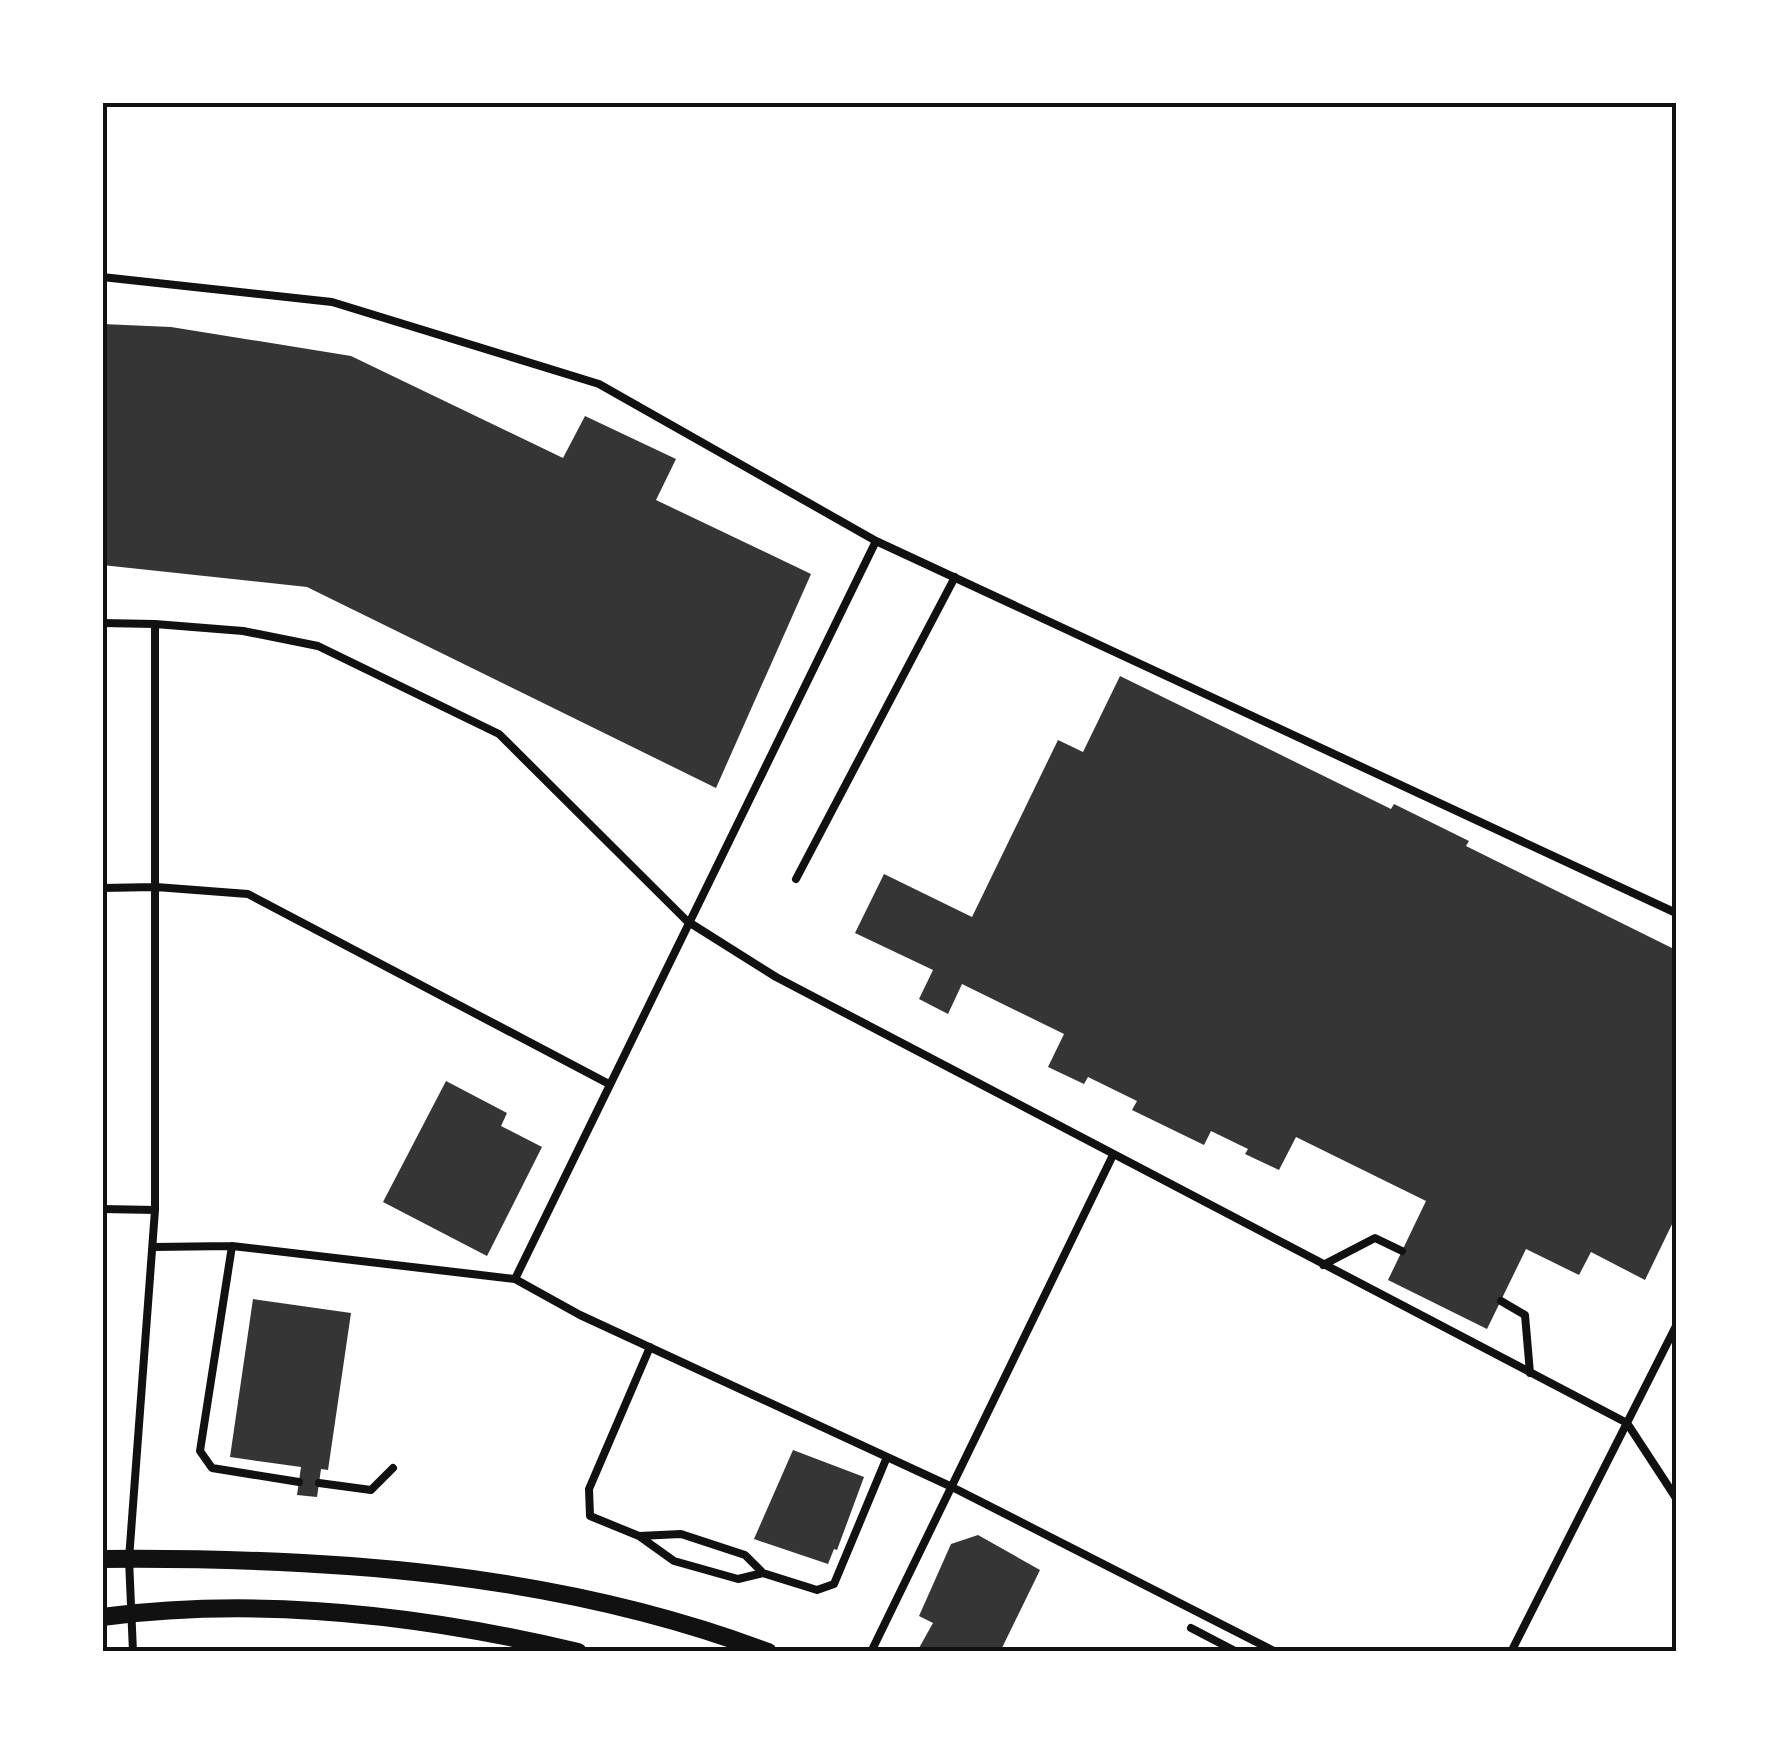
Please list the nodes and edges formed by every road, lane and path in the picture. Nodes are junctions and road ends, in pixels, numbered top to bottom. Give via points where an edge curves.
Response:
1 (102, 277) edge
2 (876, 541) junction
3 (955, 578) junction
4 (102, 623) edge
5 (154, 624) junction
6 (796, 879) dead end
7 (156, 887) junction
8 (102, 888) edge
9 (1676, 914) edge
10 (687, 921) junction
11 (609, 1084) junction
12 (1114, 1155) junction
13 (102, 1209) edge
14 (155, 1210) junction
15 (232, 1246) junction
16 (153, 1247) junction
17 (1402, 1251) dead end
18 (1323, 1265) junction
19 (514, 1279) junction
20 (1501, 1301) dead end
21 (1676, 1326) edge
22 (650, 1347) junction
23 (1530, 1373) junction
24 (1627, 1424) junction
25 (886, 1457) junction
26 (392, 1468) dead end
27 (299, 1482) dead end
28 (319, 1483) dead end
29 (952, 1487) junction
30 (1676, 1498) edge
31 (639, 1536) junction
32 (102, 1559) edge
33 (129, 1559) junction
34 (763, 1573) junction
35 (130, 1614) junction
36 (102, 1617) edge
37 (1190, 1628) dead end
38 (133, 1652) edge
39 (578, 1652) edge
40 (768, 1652) edge
41 (871, 1652) edge
42 (1237, 1652) edge
43 (1276, 1652) edge
44 (1511, 1652) edge

1 - 2 lane via 332,302 600,384
2 - 3 lane
2 - 10 lane
3 - 6 lane
3 - 9 lane
4 - 5 lane
5 - 7 lane
5 - 10 lane via 244,631 318,646 499,734
7 - 8 lane
7 - 11 lane via 248,894
7 - 14 lane
10 - 11 lane
10 - 12 lane via 776,977
11 - 19 lane
12 - 18 lane
12 - 29 lane
13 - 14 lane
14 - 16 lane
15 - 16 lane
15 - 19 lane
15 - 27 lane via 200,1451 212,1468
16 - 33 lane
17 - 18 lane via 1375,1238
18 - 23 lane
19 - 22 lane
20 - 23 lane via 1526,1316
21 - 24 lane
22 - 25 lane
22 - 31 lane via 588,1489 590,1516
23 - 24 lane
24 - 30 lane
24 - 44 lane
25 - 29 lane
25 - 34 lane via 834,1584 816,1590
26 - 28 lane via 371,1490
29 - 41 lane
29 - 43 lane
31 - 34 lane via 681,1534 746,1555
31 - 34 lane via 674,1561 738,1579
32 - 33 street
33 - 35 lane
33 - 40 street via 250,1558 412,1570 569,1595 717,1632
35 - 36 street
35 - 38 lane
35 - 39 street via 254,1608 394,1618
37 - 42 lane

